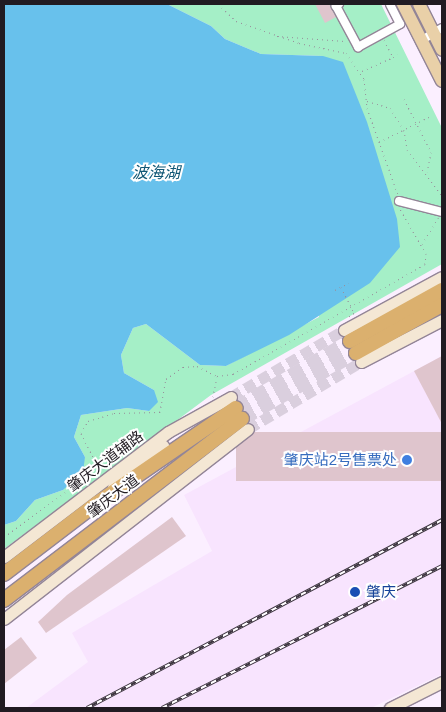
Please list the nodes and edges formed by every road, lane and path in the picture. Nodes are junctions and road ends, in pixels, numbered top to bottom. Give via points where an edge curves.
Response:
1 (218, 4) edge
2 (339, 4) edge
3 (390, 4) edge
4 (403, 4) edge
5 (419, 4) edge
6 (438, 31) edge
7 (381, 35) junction
8 (275, 36) junction
9 (354, 39) junction
10 (422, 40) junction
11 (442, 50) edge
12 (397, 54) dead end
13 (393, 57) junction
14 (361, 71) junction
15 (442, 80) edge
16 (404, 99) dead end
17 (366, 101) junction
18 (429, 117) dead end
19 (415, 124) junction
20 (404, 130) junction
21 (379, 142) junction
22 (427, 173) junction
23 (442, 196) edge
24 (399, 200) junction
25 (441, 212) edge
26 (422, 245) junction
27 (442, 277) edge
28 (348, 283) dead end
29 (342, 287) junction
30 (335, 290) dead end
31 (442, 290) edge
32 (442, 305) edge
33 (351, 306) junction
34 (354, 313) dead end
35 (442, 320) edge
36 (353, 347) junction
37 (218, 376) junction
38 (210, 410) junction
39 (239, 413) junction
40 (97, 503) junction
41 (123, 508) junction
42 (4, 537) edge
43 (4, 557) edge
44 (4, 574) edge
45 (4, 600) edge
46 (26, 602) junction
47 (4, 619) edge
48 (442, 682) edge
49 (390, 708) edge

1 - 8 path via 236,21
2 - 9 street via 336,6
3 - 7 street via 400,24
4 - 10 main road
5 - 6 main road
6 - 10 street
6 - 11 main road
7 - 9 street via 358,47
7 - 13 path
8 - 9 path
8 - 14 path via 346,53
10 - 15 main road
12 - 13 path
13 - 14 path
14 - 17 path
16 - 19 path
17 - 20 path via 390,108
17 - 21 path
18 - 19 path
19 - 20 path
19 - 22 path via 431,152
20 - 21 path
20 - 22 path via 407,150
21 - 24 path
22 - 23 path
24 - 25 street
24 - 26 path via 404,220
25 - 26 path
26 - 33 path via 425,264
27 - 36 street
28 - 29 path
29 - 30 path
29 - 33 path
31 - 36 highway
32 - 36 highway
33 - 34 path
33 - 37 path via 234,374
35 - 36 street
37 - 38 path
37 - 42 path via 197,366 184,367 166,379 160,412 114,413 88,421 80,433 95,461 90,474
38 - 39 street, 肇庆大道辅路
38 - 40 street via 129,471
38 - 43 street, 肇庆大道辅路 via 168,432
39 - 40 highway, 肇庆大道
39 - 41 highway, 肇庆大道
39 - 46 street
40 - 44 highway, 肇庆大道
41 - 45 highway, 肇庆大道
41 - 46 street
46 - 47 street
48 - 49 street

